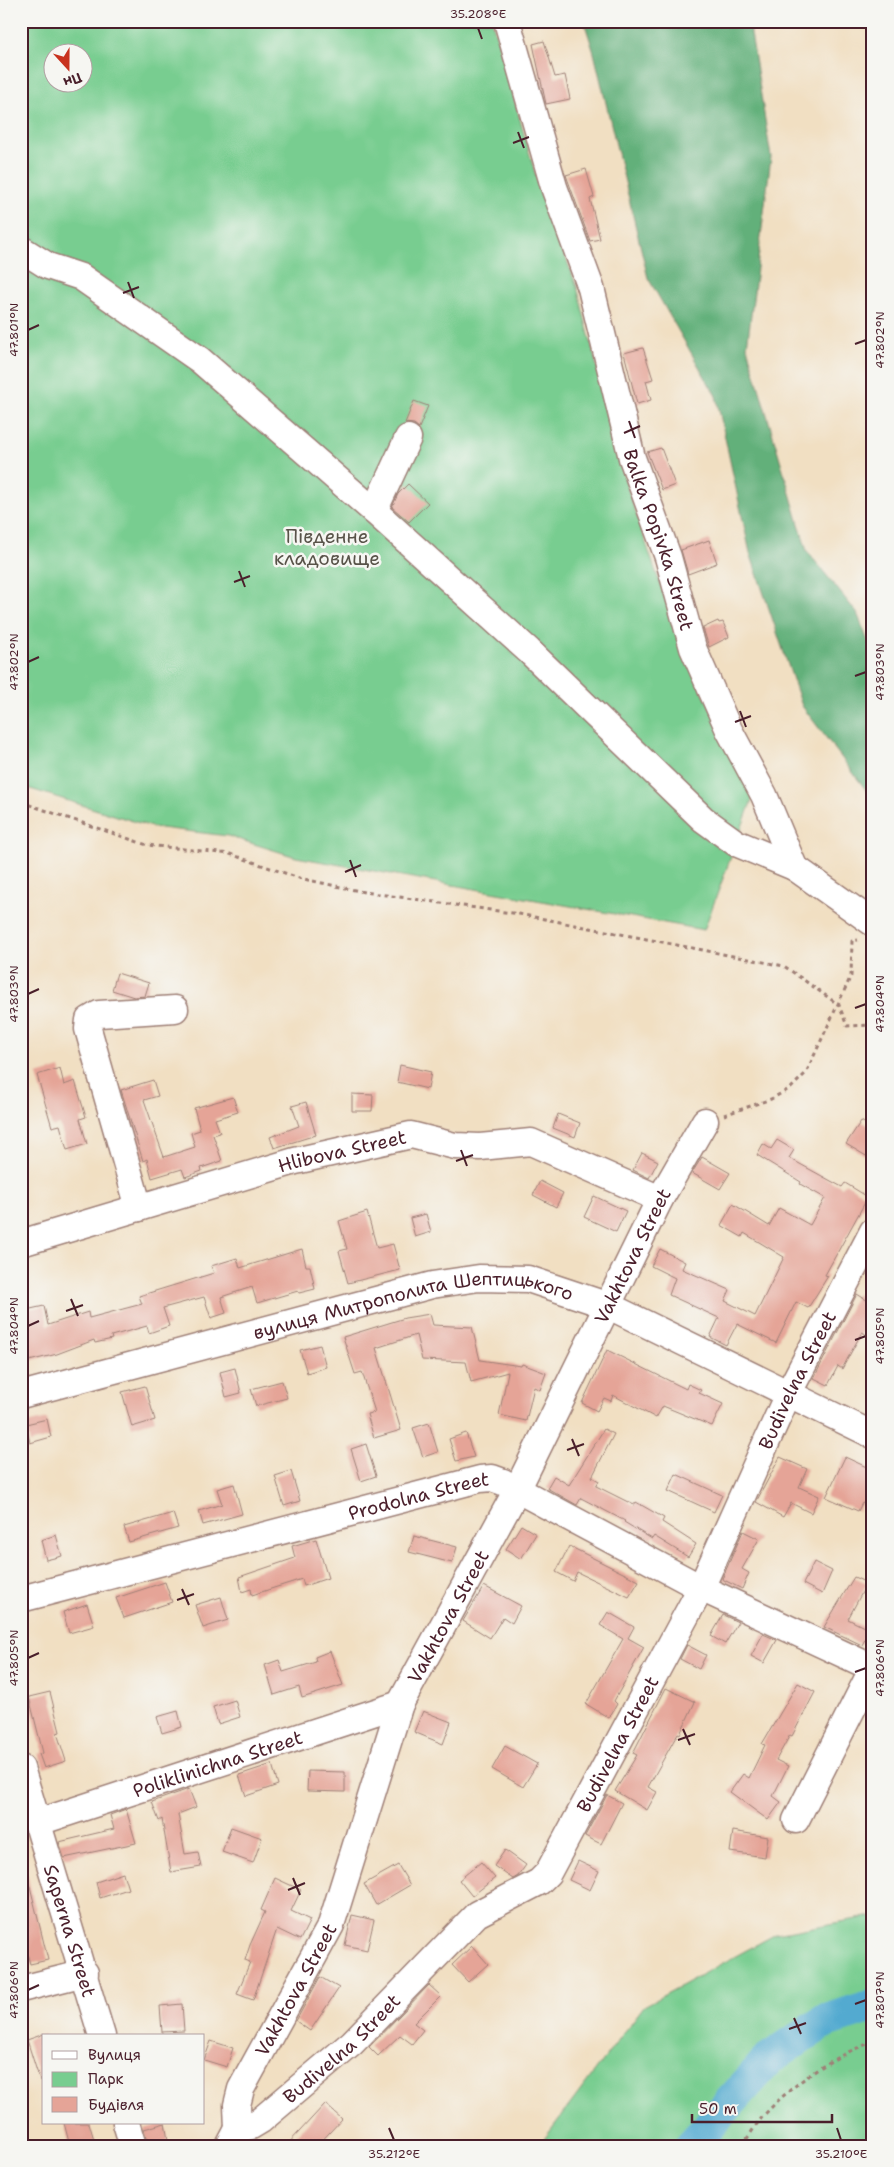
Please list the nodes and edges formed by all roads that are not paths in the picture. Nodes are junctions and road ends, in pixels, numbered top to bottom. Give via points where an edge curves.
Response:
1 (506, 21) edge
2 (21, 248) edge
3 (408, 438) dead end
4 (374, 511) junction
5 (794, 867) junction
6 (869, 930) edge
7 (174, 1009) dead end
8 (705, 1121) road end
9 (660, 1199) junction
10 (139, 1208) junction
11 (873, 1231) edge
12 (21, 1243) edge
13 (609, 1306) junction
14 (788, 1394) junction
15 (21, 1395) edge
16 (873, 1435) edge
17 (517, 1490) junction
18 (701, 1588) junction
19 (21, 1599) edge
20 (873, 1668) edge
21 (400, 1704) junction
22 (21, 1768) edge
23 (796, 1820) dead end
24 (36, 1823) junction
25 (85, 1973) junction
26 (21, 1989) edge
27 (101, 2034) edge
28 (126, 2124) edge
29 (233, 2137) edge
30 (133, 2146) edge

1 - 5 street, Balka Popivka Street via 554,187 591,288 632,458 668,557 693,648 729,730 764,795
2 - 4 street via 48,266 81,277 200,360
3 - 4 street
4 - 5 street via 529,651 703,820 736,843
5 - 6 street
7 - 10 street via 99,1014 89,1020 88,1029
8 - 9 street, Vakhtova Street
9 - 10 street, Hlibova Street via 531,1142 455,1146 411,1135 295,1161
9 - 13 street, Vakhtova Street
10 - 12 street, Hlibova Street
11 - 14 street, Budivelna Street
13 - 14 street, вулиця Митрополита Шептицького
13 - 15 street, вулиця Митрополита Шептицького via 528,1279 479,1278 347,1307
13 - 17 street, Vakhtova Street
14 - 16 street, вулиця Митрополита Шептицького
14 - 18 street, Budivelna Street
17 - 18 street, Prodolna Street
17 - 19 street, Prodolna Street via 492,1478 480,1479
17 - 21 street, Vakhtova Street
18 - 20 street, Prodolna Street
18 - 29 street, Budivelna Street via 548,1873 534,1884 477,1914 352,2043 261,2120
20 - 23 street
21 - 24 street, Poliklinichna Street
21 - 29 street, Vakhtova Street via 332,1925 241,2089
22 - 24 street, Saperna Street
24 - 25 street, Saperna Street
25 - 26 street
25 - 27 street, Saperna Street
28 - 30 street

